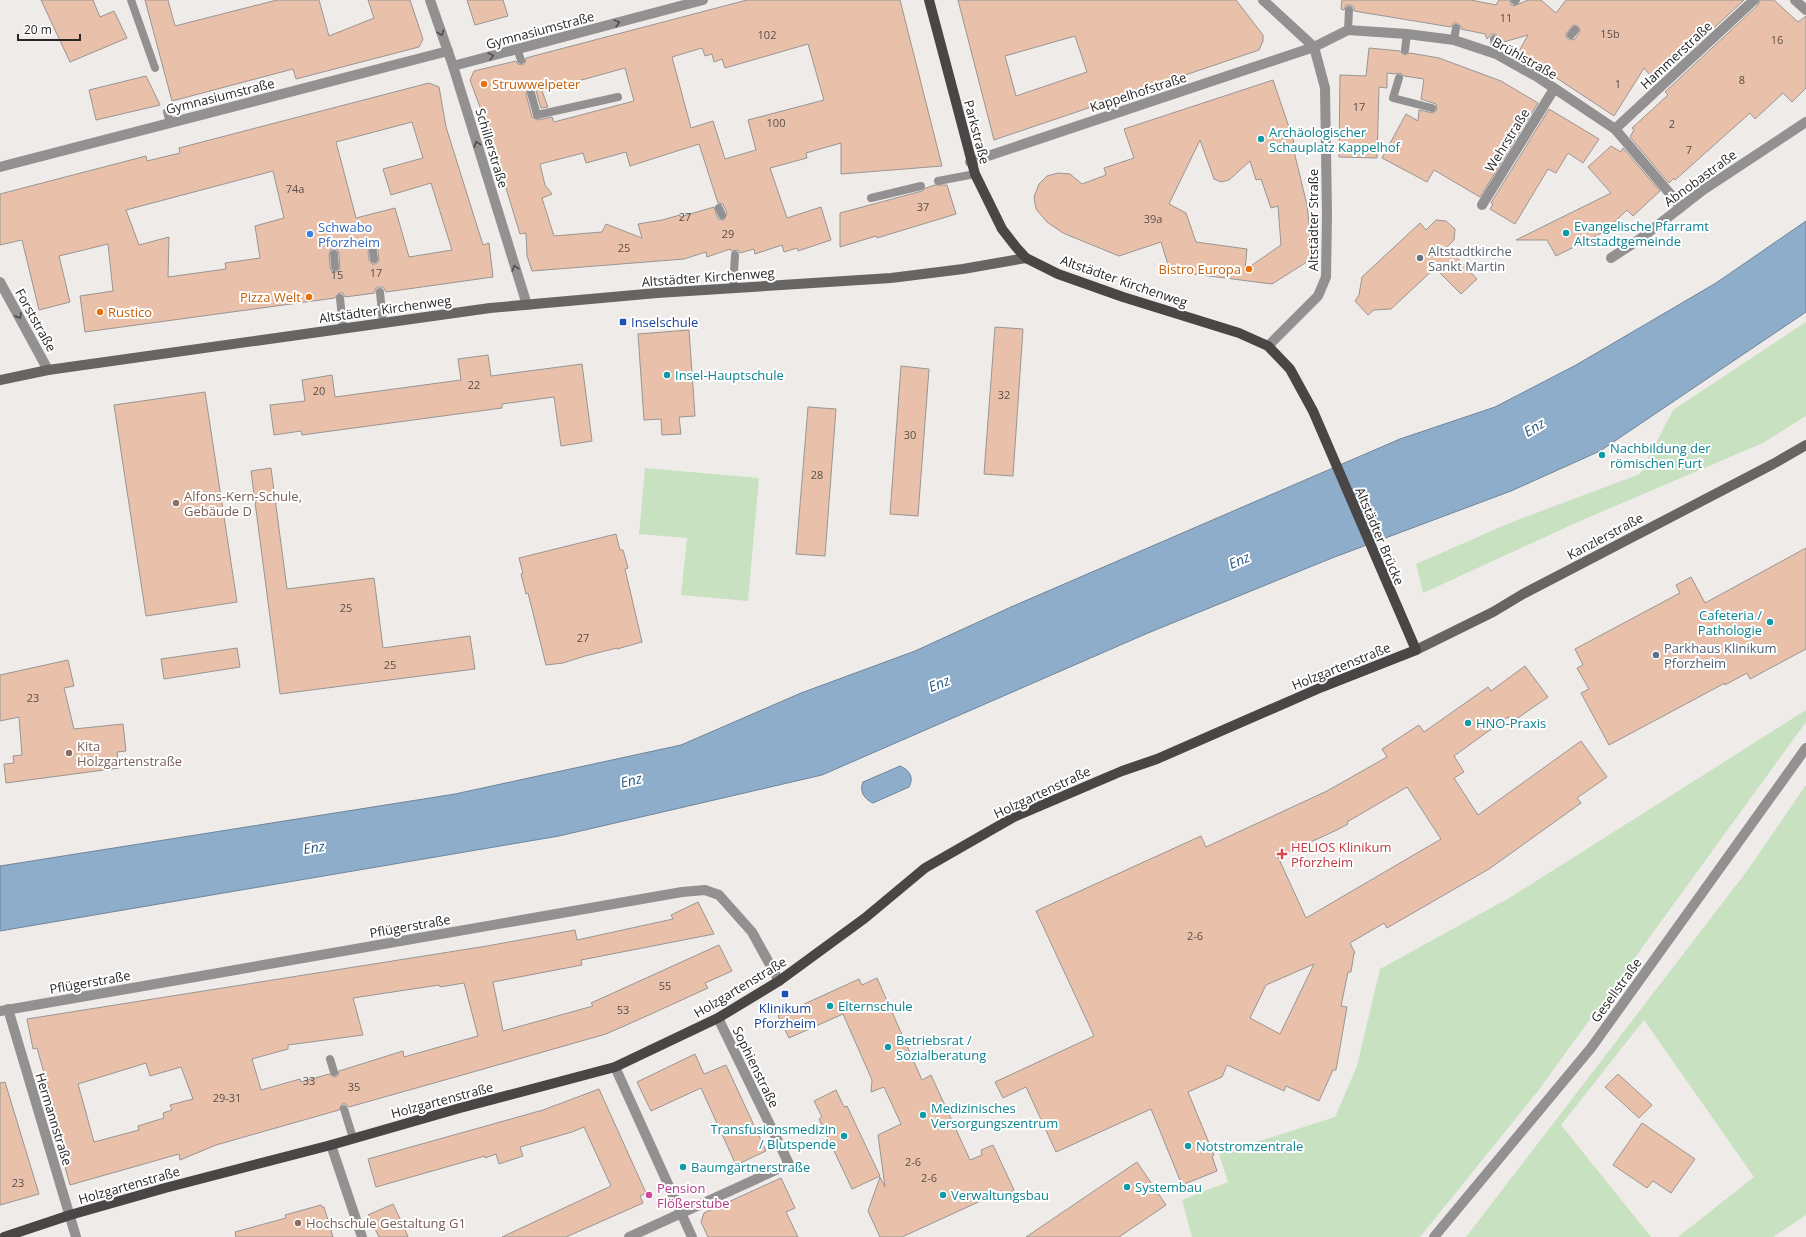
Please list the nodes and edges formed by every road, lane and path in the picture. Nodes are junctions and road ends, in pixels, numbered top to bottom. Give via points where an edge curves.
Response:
1 (131, 0) edge
2 (430, 0) edge
3 (703, 0) edge
4 (930, 0) edge
5 (1263, 0) edge
6 (1754, 0) edge
7 (1795, 0) edge
8 (1349, 10) dead end
9 (1806, 10) edge
10 (1456, 28) dead end
11 (1348, 30) junction
12 (1407, 34) junction
13 (1494, 39) dead end
14 (1454, 40) junction
15 (1314, 47) junction
16 (517, 49) junction
17 (1405, 50) dead end
18 (448, 51) junction
19 (1496, 54) junction
20 (521, 60) dead end
21 (453, 66) junction
22 (155, 68) dead end
23 (1399, 78) dead end
24 (1554, 89) junction
25 (531, 94) dead end
26 (618, 96) dead end
27 (1432, 108) dead end
28 (167, 112) dead end
29 (170, 122) junction
30 (1806, 122) edge
31 (1615, 129) junction
32 (970, 162) junction
33 (0, 167) edge
34 (975, 174) junction
35 (938, 181) dead end
36 (921, 186) dead end
37 (871, 198) dead end
38 (1482, 205) dead end
39 (1680, 208) junction
40 (334, 254) dead end
41 (735, 255) dead end
42 (1026, 258) junction
43 (1611, 258) dead end
44 (335, 267) dead end
45 (0, 282) edge
46 (733, 288) junction
47 (380, 292) dead end
48 (340, 298) dead end
49 (527, 306) junction
50 (383, 323) junction
51 (343, 328) junction
52 (1268, 346) junction
53 (48, 370) junction
54 (0, 380) edge
55 (1806, 445) edge
56 (1335, 464) joint
57 (1416, 650) junction
58 (1806, 748) edge
59 (779, 981) junction
60 (4, 1010) edge
61 (718, 1018) junction
62 (330, 1059) dead end
63 (615, 1067) junction
64 (334, 1072) dead end
65 (344, 1108) dead end
66 (353, 1138) junction
67 (331, 1145) junction
68 (682, 1214) junction
69 (70, 1215) junction
70 (4, 1237) edge
71 (76, 1237) edge
72 (362, 1237) edge
73 (629, 1237) edge
74 (692, 1237) edge
75 (1434, 1237) edge

1 - 22 lane
2 -> 18 street, Schillerstraße
16 -> 3 street, Gymnasiumstraße
4 - 32 main road, Parkstraße
5 - 15 street
6 - 31 street, Hammerstraße
7 - 9 street
8 - 11 lane
10 - 14 lane
11 - 12 street, Brühlstraße
11 - 15 street
12 - 14 street, Brühlstraße
12 - 17 lane
13 - 19 lane
14 - 19 street, Brühlstraße
15 - 32 street, Kappelhofstraße
15 - 52 street, Altstädter Straße via 1325,88 1326,277 1318,296
16 - 20 lane
21 -> 16 street, Gymnasiumstraße
18 - 21 street, Schillerstraße
18 - 29 street, Gymnasiumstraße
19 - 24 street, Brühlstraße via 1541,74
49 -> 21 street, Schillerstraße
23 - 27 lane via 1394,98
24 - 31 street, Brühlstraße
24 - 38 street, Wehrstraße
25 - 26 lane via 537,115
28 - 29 lane
29 - 33 street, Gymnasiumstraße
30 - 39 street, Abnobastraße via 1730,170
31 - 39 street, Brühlstraße
32 - 34 main road, Parkstraße
34 - 35 lane
34 - 42 main road, Parkstraße via 1002,229
36 - 37 lane
39 - 43 street, Abnobastraße
40 - 44 lane
41 - 46 lane
42 - 46 main road, Altstädter Kirchenweg via 891,278
42 - 52 main road, Altstädter Kirchenweg via 1089,286 1239,333
45 -> 53 street, Forststraße
46 - 49 main road, Altstädter Kirchenweg
47 - 50 lane
48 - 51 lane
49 - 50 main road, Altstädter Kirchenweg
50 - 51 main road, Altstädter Kirchenweg
51 - 53 main road, Altstädter Kirchenweg
52 - 56 main road, Altstädter Kirchenweg via 1290,369 1314,414
53 - 54 main road, Altstädter Kirchenweg
55 - 57 main road, Kanzlerstraße via 1493,612
56 - 57 main road, Altstädter Brücke
57 - 59 main road, Holzgartenstraße via 1014,817 925,868 866,918
58 - 75 street, Gesellstraße via 1591,1048
59 - 60 street, Pflügerstraße via 752,932 719,895 706,890
59 - 61 main road, Holzgartenstraße
60 - 69 street, Hermannstraße
61 - 63 main road, Holzgartenstraße
61 - 68 street, Sophienstraße via 789,1164
62 - 64 lane
63 - 66 main road, Holzgartenstraße
63 - 68 street
65 - 66 lane
66 - 67 main road, Holzgartenstraße
67 - 69 main road, Holzgartenstraße
67 - 72 street
68 - 73 street, Sophienstraße
68 - 74 street
69 - 70 main road, Holzgartenstraße
69 - 71 street, Hermannstraße

